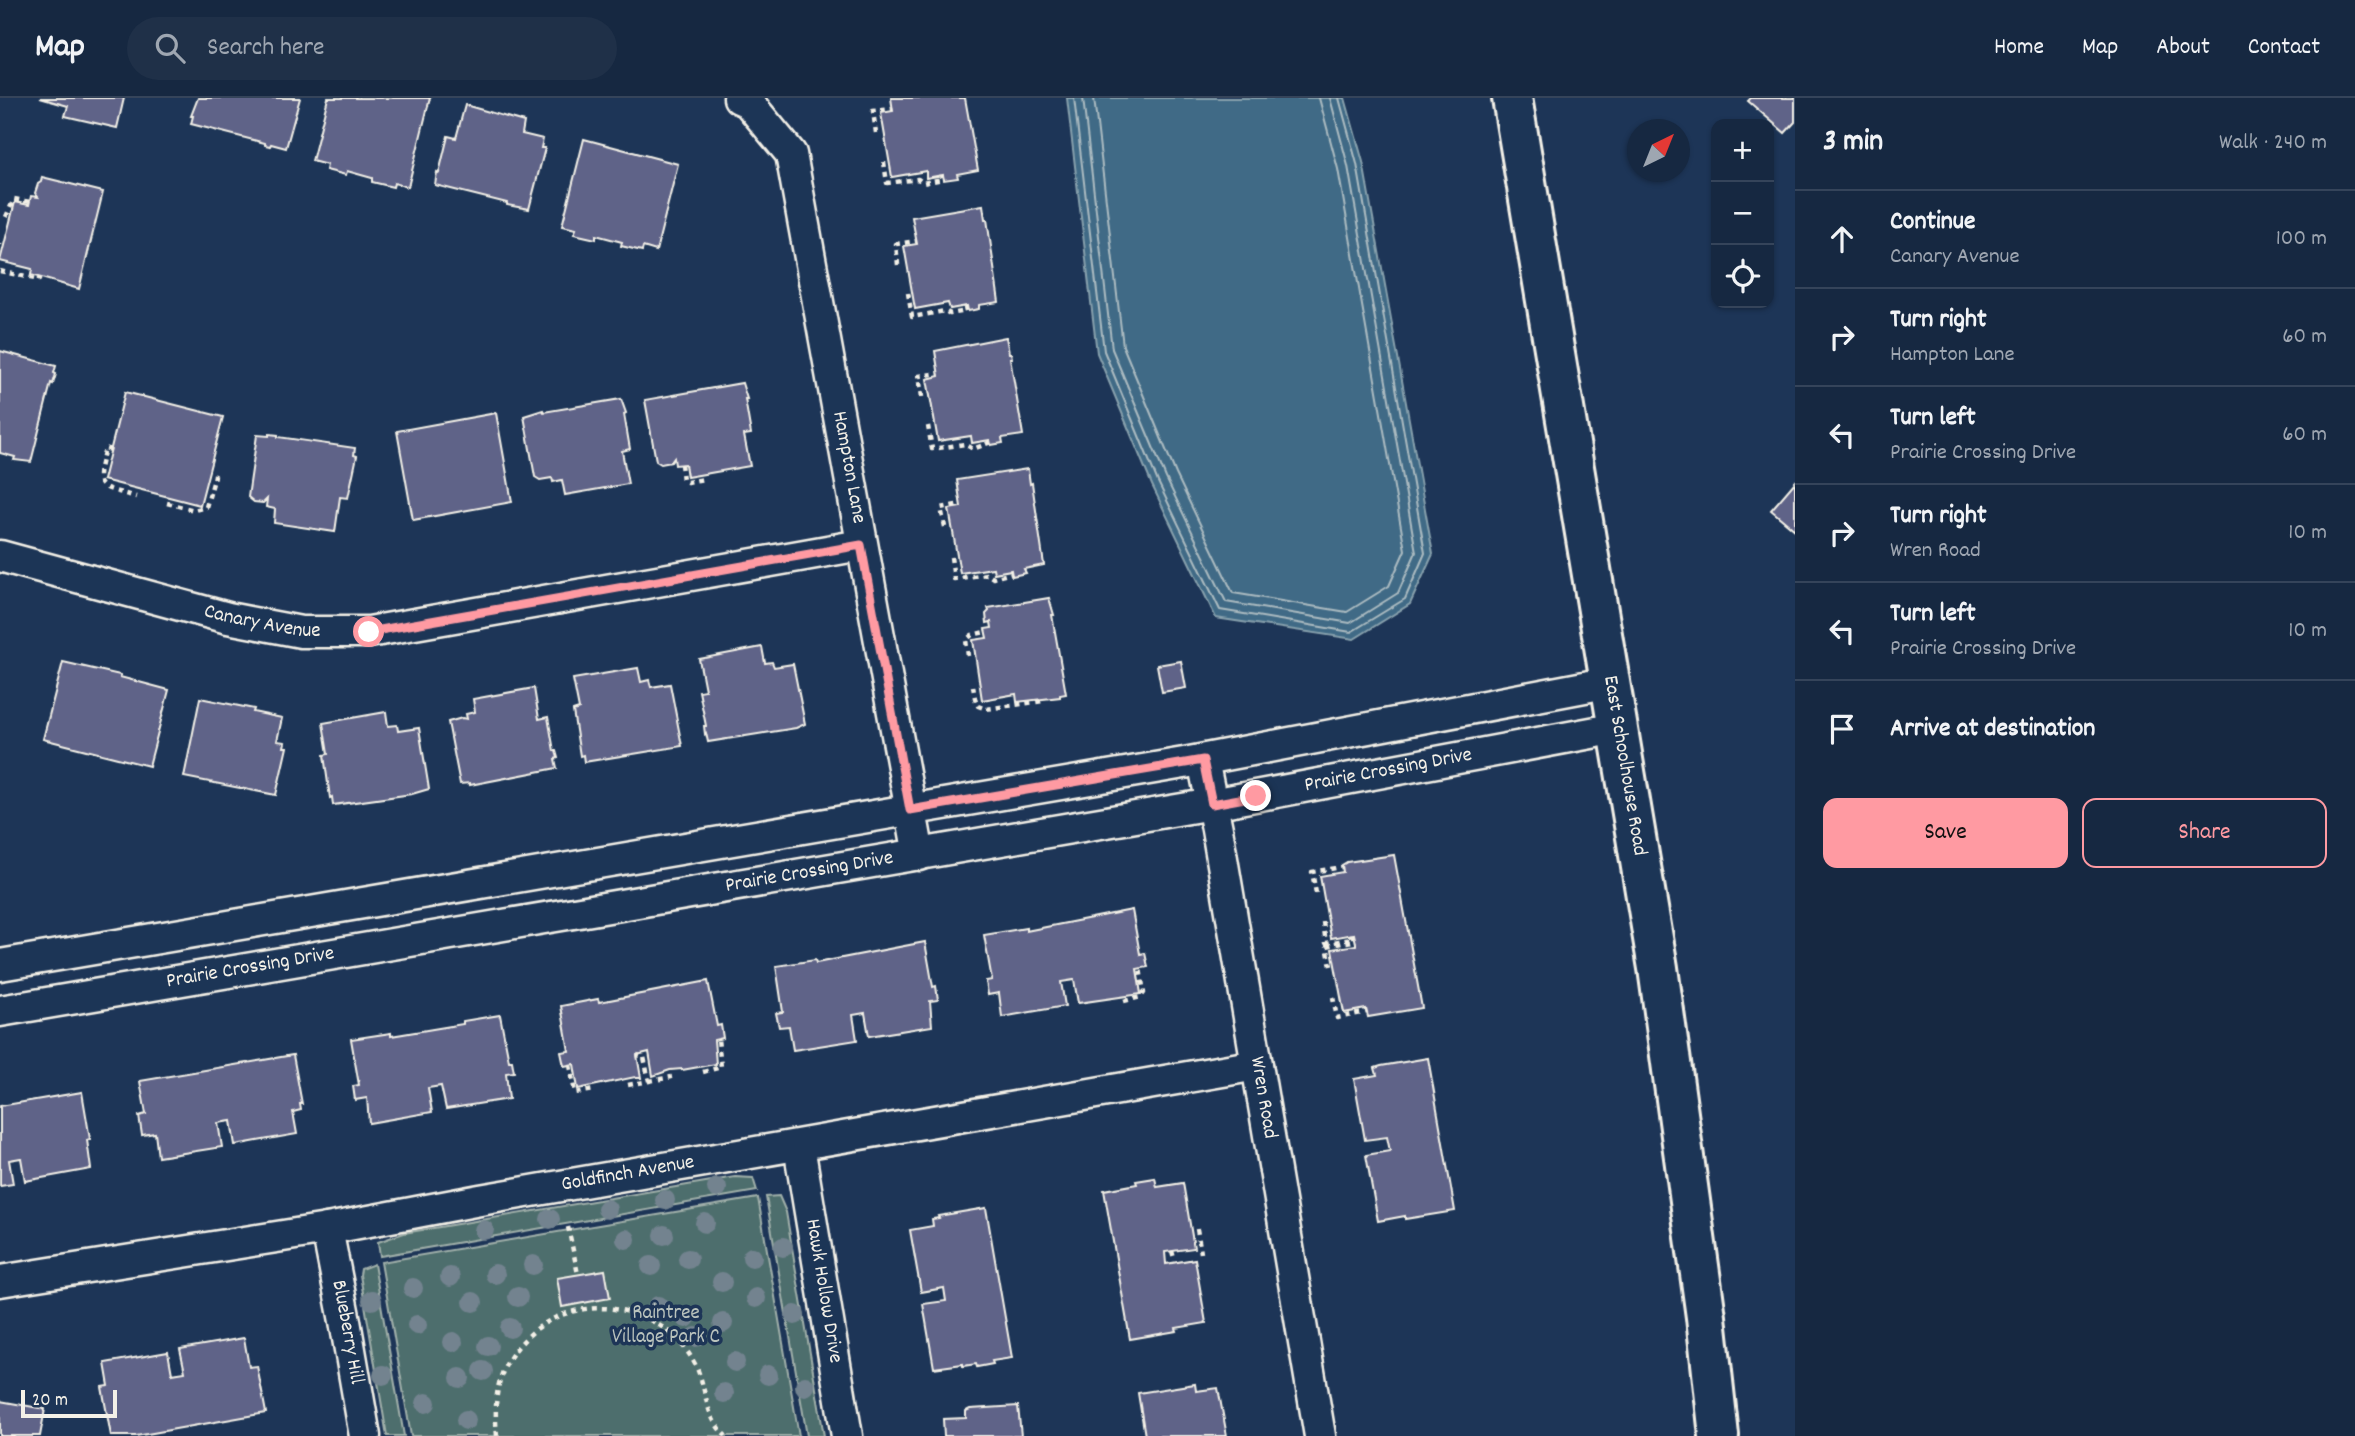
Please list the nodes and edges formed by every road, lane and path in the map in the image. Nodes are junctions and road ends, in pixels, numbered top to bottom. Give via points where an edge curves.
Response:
1 (739, 98) edge
2 (1512, 98) edge
3 (893, 109) dead end
4 (876, 133) dead end
5 (884, 162) dead end
6 (942, 176) dead end
7 (30, 202) dead end
8 (6, 217) dead end
9 (916, 241) dead end
10 (898, 265) dead end
11 (0, 271) edge
12 (39, 278) dead end
13 (908, 293) dead end
14 (965, 307) dead end
15 (939, 373) dead end
16 (922, 397) dead end
17 (928, 426) dead end
18 (991, 442) dead end
19 (111, 450) dead end
20 (681, 464) dead end
21 (208, 475) dead end
22 (704, 479) dead end
23 (135, 497) dead end
24 (167, 503) dead end
25 (961, 504) dead end
26 (945, 527) dead end
27 (861, 545) junction
28 (0, 556) edge
29 (951, 556) dead end
30 (1012, 573) dead end
31 (985, 632) dead end
32 (968, 656) dead end
33 (1611, 682) junction
34 (974, 686) dead end
35 (1042, 698) dead end
36 (1618, 728) junction
37 (1203, 760) junction
38 (1212, 804) junction
39 (910, 810) junction
40 (919, 855) junction
41 (1342, 867) dead end
42 (1316, 892) dead end
43 (1323, 922) dead end
44 (1354, 936) dead end
45 (1356, 943) dead end
46 (0, 965) edge
47 (1331, 966) dead end
48 (1140, 968) dead end
49 (1334, 997) dead end
50 (1124, 1001) dead end
51 (0, 1012) edge
52 (1367, 1012) dead end
53 (718, 1039) dead end
54 (637, 1055) dead end
55 (570, 1065) dead end
56 (1256, 1065) junction
57 (703, 1072) dead end
58 (671, 1077) dead end
59 (649, 1081) junction
60 (628, 1085) dead end
61 (595, 1090) dead end
62 (799, 1146) junction
63 (568, 1227) dead end
64 (327, 1229) junction
65 (1198, 1229) dead end
66 (1172, 1251) dead end
67 (1201, 1253) dead end
68 (1174, 1258) dead end
69 (578, 1275) dead end
70 (0, 1281) edge
71 (365, 1436) edge
72 (497, 1436) edge
73 (726, 1436) edge
74 (847, 1436) edge
75 (1321, 1436) edge
76 (1719, 1436) edge

1 - 27 street, Hampton Lane via 748,102 791,154
2 - 33 main road, East Schoolhouse Road
3 - 4 path via 873,111
5 - 6 path via 887,183 918,178 923,183
7 - 8 path via 14,199
9 - 10 path via 895,244
11 - 12 path
13 - 14 path via 912,317 966,311
15 - 16 path via 919,376
17 - 18 path via 932,449 965,444 973,449
19 - 23 path via 105,448 99,482
20 - 22 path via 683,480
21 - 24 path via 215,476 206,507 194,510
25 - 26 path via 941,508
27 - 28 street, Canary Avenue via 369,632 301,632 228,618
27 - 39 street, Hampton Lane
29 - 30 path via 954,579
31 - 32 path via 966,640
33 - 36 main road, East Schoolhouse Road
33 - 37 street
34 - 35 path via 978,706 986,709
36 - 38 street, Prairie Crossing Drive
36 - 76 main road, East Schoolhouse Road via 1658,968
37 - 38 street, Wren Road
37 - 39 street
38 - 40 street, Prairie Crossing Drive
38 - 56 street, Wren Road
39 - 40 street, Hampton Lane
39 - 46 street
40 - 51 street, Prairie Crossing Drive
41 - 42 path via 1312,872
43 - 44 path via 1326,943
45 - 47 path via 1326,946
48 - 50 path via 1144,993
49 - 52 path via 1337,1018
53 - 57 path via 721,1067
54 - 59 path via 647,1056
55 - 61 path via 575,1093
56 - 62 street, Goldfinch Avenue
56 - 75 street, Wren Road
58 - 59 path
59 - 60 path
62 - 64 street, Goldfinch Avenue
62 - 74 street, Hawk Hollow Drive
63 - 69 path
64 - 70 street, Goldfinch Avenue
64 - 71 street, Blueberry Hill
65 - 67 path
66 - 68 path
72 - 73 path via 494,1418 501,1375 524,1339 560,1316 603,1308 646,1317 681,1344 703,1382 711,1417

